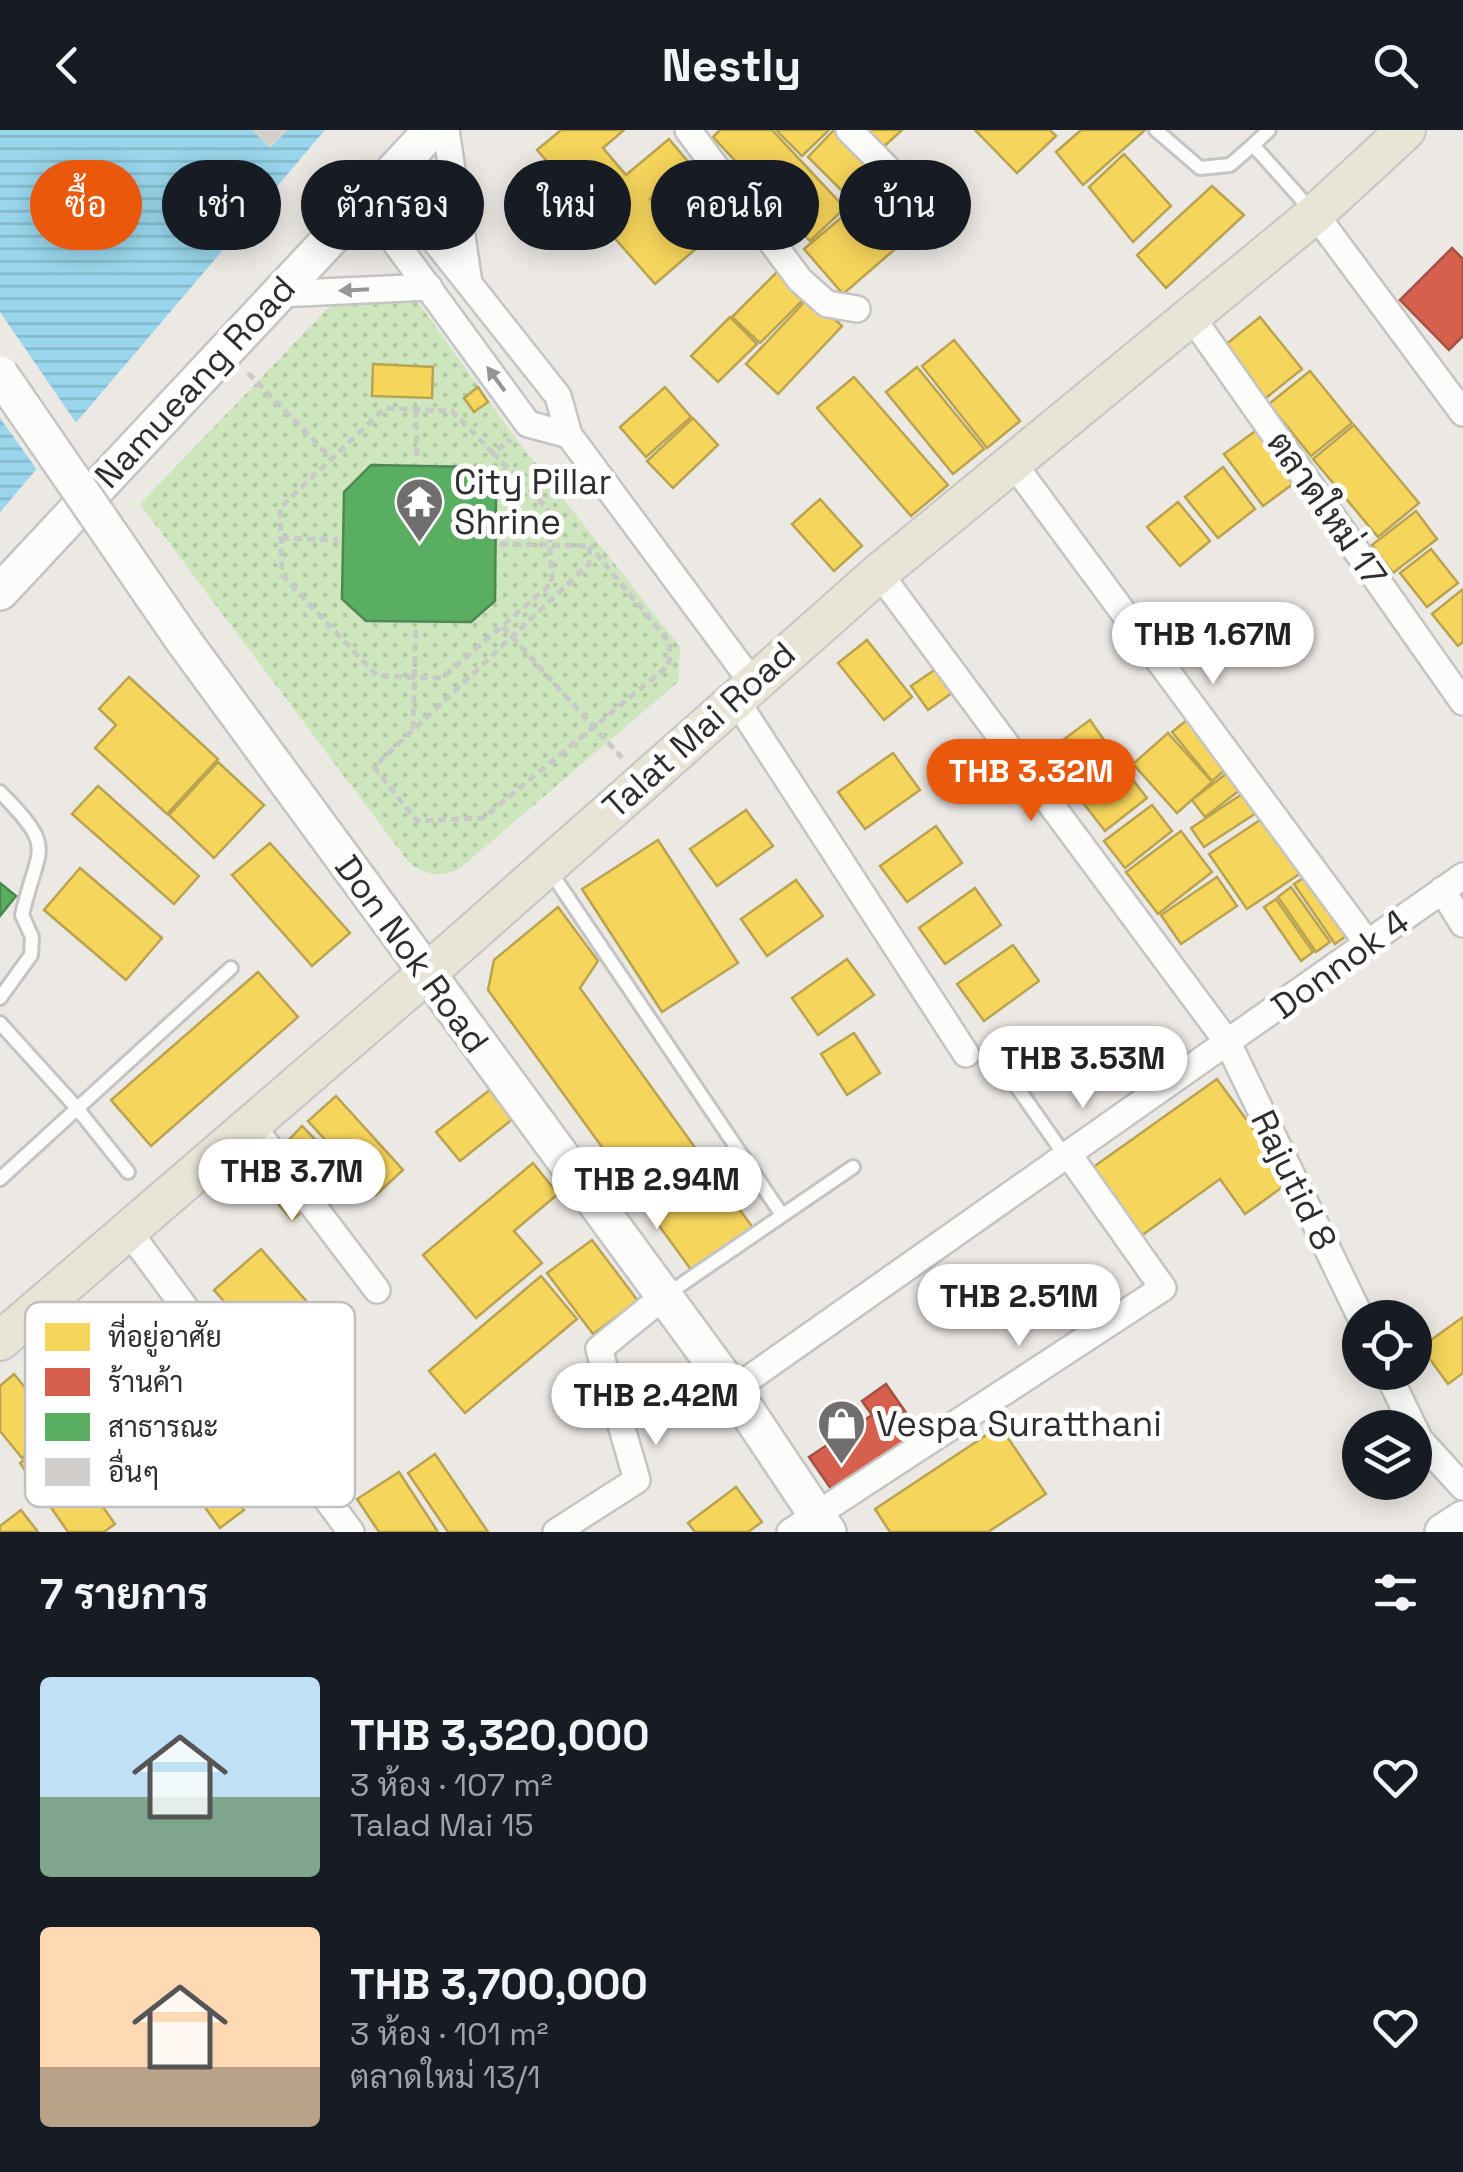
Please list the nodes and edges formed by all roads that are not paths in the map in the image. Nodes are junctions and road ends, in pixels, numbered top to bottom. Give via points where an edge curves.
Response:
1 (432, 130) edge
2 (446, 130) edge
3 (688, 130) edge
4 (849, 130) edge
5 (1156, 130) edge
6 (1269, 130) edge
7 (1406, 130) edge
8 (1253, 144) junction
9 (404, 160) edge
10 (879, 160) edge
11 (1314, 214) junction
12 (319, 250) edge
13 (409, 250) edge
14 (436, 250) edge
15 (470, 284) junction
16 (430, 287) junction
17 (278, 294) junction
18 (856, 309) dead end
19 (1191, 316) junction
20 (0, 374) edge
21 (1463, 413) edge
22 (568, 435) junction
23 (1012, 462) junction
24 (878, 572) junction
25 (0, 592) edge
26 (743, 689) junction
27 (1463, 702) edge
28 (0, 792) edge
29 (546, 865) junction
30 (1452, 883) edge
31 (1463, 924) edge
32 (1369, 944) junction
33 (230, 968) dead end
34 (426, 974) junction
35 (0, 998) edge
36 (0, 1023) edge
37 (1228, 1043) junction
38 (966, 1054) dead end
39 (1005, 1070) dead end
40 (76, 1107) junction
41 (251, 1124) junction
42 (1068, 1156) junction
43 (853, 1167) dead end
44 (128, 1172) dead end
45 (0, 1179) edge
46 (782, 1215) junction
47 (127, 1229) junction
48 (377, 1290) dead end
49 (664, 1296) junction
50 (1351, 1300) edge
51 (44, 1302) edge
52 (181, 1302) edge
53 (25, 1319) edge
54 (0, 1341) edge
55 (733, 1390) junction
56 (1432, 1453) edge
57 (1463, 1487) edge
58 (333, 1507) edge
59 (1463, 1519) edge
60 (812, 1526) edge
61 (351, 1532) edge
62 (556, 1532) edge
63 (1443, 1532) edge

1 - 9 main road, Namueang Road
2 - 15 street
3 - 18 street via 800,280 827,304
4 - 10 street
5 - 8 lane via 1200,168 1230,165
6 - 8 lane
7 - 11 main road, Talat Mai Road
8 - 11 lane
11 - 19 main road, Talat Mai Road
11 - 21 street
12 - 17 main road, Namueang Road
13 - 16 street
14 - 15 street
15 - 22 street via 558,396
16 -> 17 street
22 -> 16 street via 528,424
17 - 25 main road, Namueang Road
19 - 23 main road, Talat Mai Road
19 - 27 street, ตลาดใหม่ 17
20 - 34 main road, Don Nok Road, bridge
22 - 26 street
23 - 24 main road, Talat Mai Road
23 - 32 street
24 - 26 main road, Talat Mai Road
24 - 37 street, Rajutid 8
26 - 29 main road, Talat Mai Road
26 - 38 street
28 - 35 lane via 40,843 22,916 32,936 31,955
29 - 34 main road, Talat Mai Road
29 - 46 lane
30 - 31 street
30 - 32 street, Donnok 4
32 - 37 street, Donnok 4
33 - 40 lane
34 - 41 main road, Talat Mai Road
34 - 49 main road, Don Nok Road
36 - 40 lane
37 - 42 street, Donnok 4
37 - 50 street, Rajutid 8
39 - 42 lane
40 - 44 lane
40 - 45 lane
41 - 47 main road, Talat Mai Road
41 - 48 street
42 - 55 street, Donnok 4
42 - 60 street via 1163,1288
43 - 46 lane
46 - 49 lane
47 - 51 main road, Talat Mai Road
47 - 52 street
49 - 55 main road, Don Nok Road
49 - 62 street via 599,1350 637,1480
53 - 54 main road, Talat Mai Road
55 - 60 main road, Don Nok Road
56 - 57 street
58 - 61 street
59 - 63 main road

